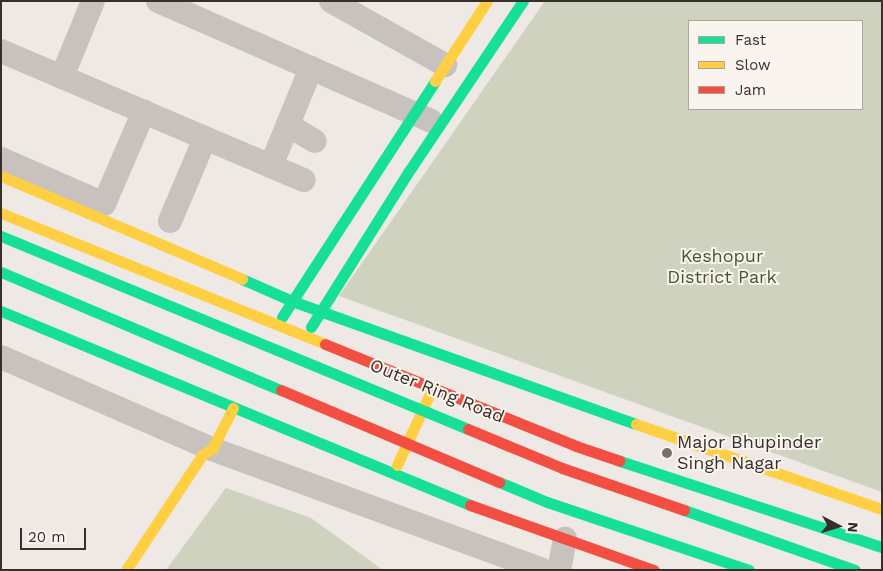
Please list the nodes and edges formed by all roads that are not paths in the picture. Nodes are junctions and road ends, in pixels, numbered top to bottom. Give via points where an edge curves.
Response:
1 (93, 1) edge
2 (158, 1) edge
3 (331, 1) edge
4 (487, 1) edge
5 (523, 1) edge
6 (1, 51) edge
7 (448, 61) junction
8 (311, 68) junction
9 (62, 77) junction
10 (144, 112) junction
11 (412, 112) junction
12 (288, 125) junction
13 (440, 126) junction
14 (205, 138) junction
15 (315, 141) dead end
16 (1, 159) edge
17 (271, 166) junction
18 (1, 176) edge
19 (304, 180) dead end
20 (1, 213) edge
21 (16, 219) junction
22 (170, 221) dead end
23 (1, 236) edge
24 (1, 251) edge
25 (1, 272) edge
26 (292, 301) junction
27 (1, 311) edge
28 (321, 311) junction
29 (277, 325) junction
30 (306, 336) junction
31 (1, 357) edge
32 (432, 389) junction
33 (233, 408) junction
34 (205, 445) junction
35 (393, 474) junction
36 (882, 509) edge
37 (565, 539) junction
38 (882, 547) edge
39 (126, 570) edge
40 (542, 570) edge
41 (559, 570) edge
42 (654, 570) edge
43 (749, 570) edge
44 (855, 570) edge

1 - 9 street
2 - 8 street
3 - 7 street
4 - 7 street
5 - 13 street
6 - 9 street
7 - 11 street
8 - 11 street
8 - 12 street
9 - 10 street
10 - 14 street
10 - 16 street via 104,204
11 - 13 street
11 - 26 street
12 - 15 street
12 - 17 street
13 - 28 street
14 - 17 street
14 - 22 street
17 - 19 street
18 - 26 street
20 - 21 street, Outer Ring Road
21 - 24 street
21 - 29 street, Outer Ring Road
23 - 44 street, Outer Ring Road, bridge via 562,468
25 - 43 street, bridge via 548,502
26 - 28 street
26 - 29 street
27 - 33 street via 218,406
28 - 30 street
28 - 36 street via 511,381
29 - 30 street, Outer Ring Road
30 - 32 street, Outer Ring Road
31 - 34 street
32 - 35 street
32 - 38 street, Outer Ring Road via 576,446
33 - 34 street
33 - 35 street
34 - 39 street
34 - 40 street
35 - 37 street
37 - 41 street
37 - 42 street

